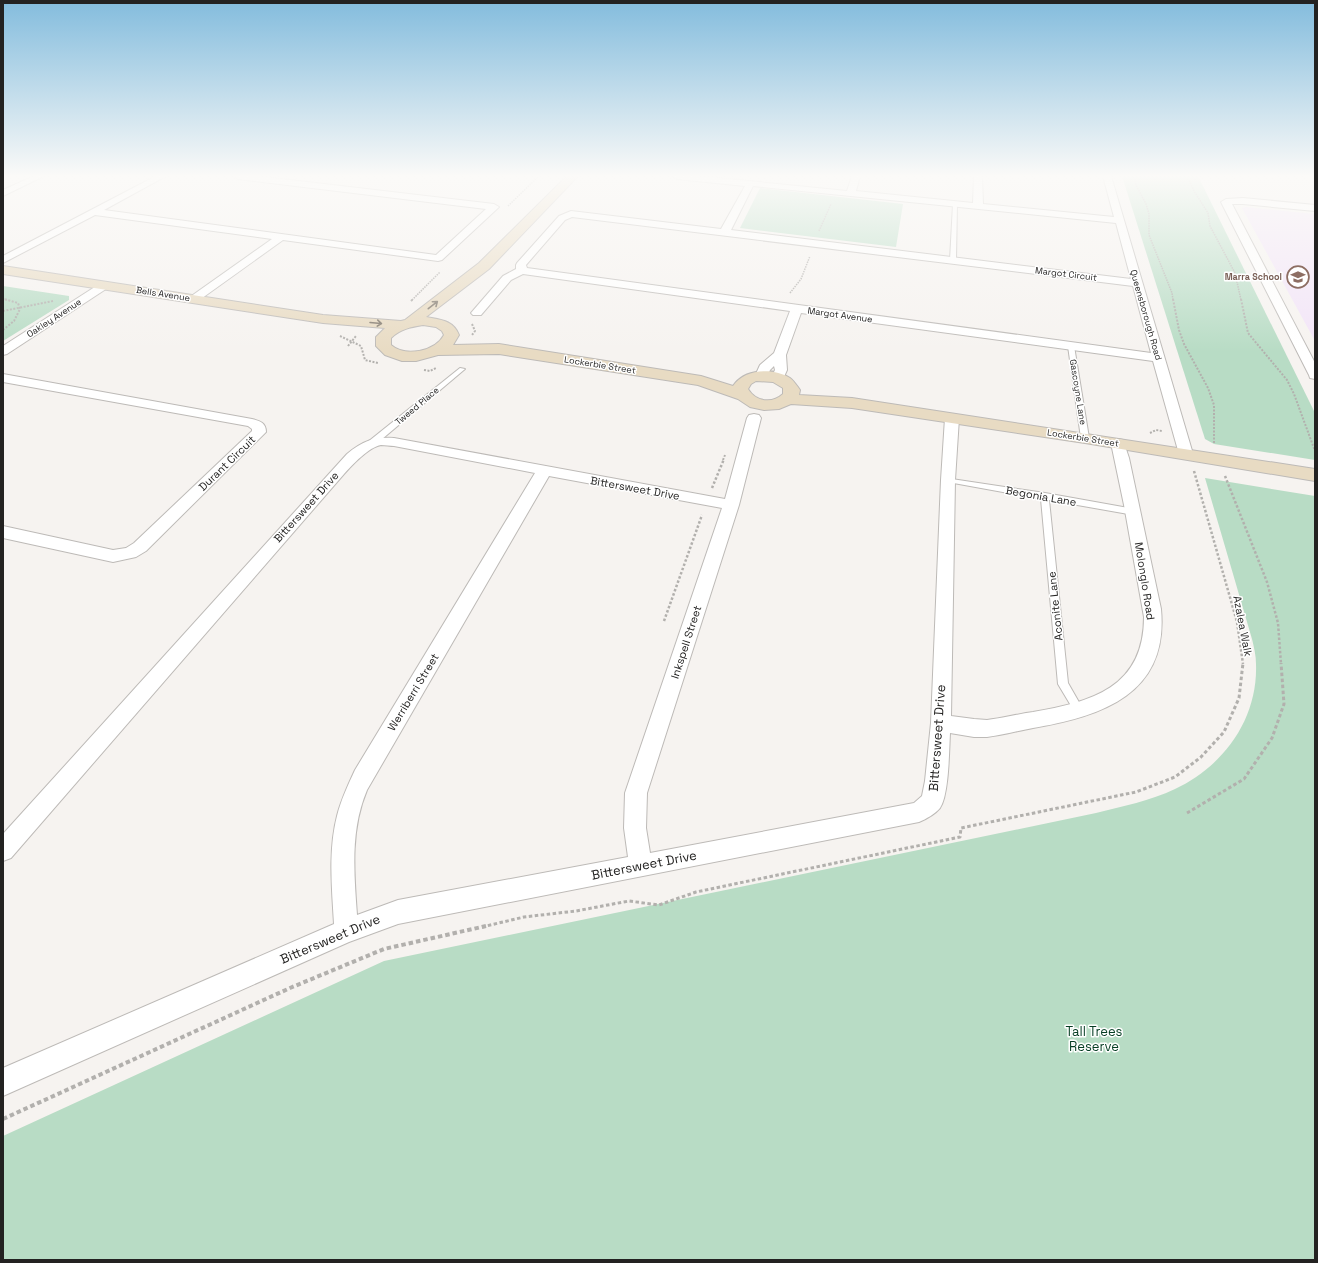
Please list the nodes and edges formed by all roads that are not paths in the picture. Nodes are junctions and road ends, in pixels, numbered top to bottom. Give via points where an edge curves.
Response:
1 (51, 235) edge
2 (266, 235) edge
3 (463, 235) edge
4 (514, 235) edge
5 (547, 235) edge
6 (747, 235) edge
7 (954, 235) edge
8 (1124, 235) edge
9 (1243, 235) edge
10 (281, 237) junction
11 (3, 260) edge
12 (953, 260) junction
13 (3, 270) edge
14 (522, 270) junction
15 (1137, 283) junction
16 (105, 285) junction
17 (455, 288) junction
18 (194, 299) junction
19 (797, 309) junction
20 (477, 313) dead end
21 (323, 319) junction
22 (405, 324) junction
23 (447, 327) junction
24 (368, 341) junction
25 (1071, 346) junction
26 (499, 349) junction
27 (3, 351) edge
28 (780, 355) junction
29 (439, 357) junction
30 (1158, 358) junction
31 (462, 368) dead end
32 (1315, 375) edge
33 (3, 378) edge
34 (783, 392) junction
35 (751, 394) junction
36 (952, 418) junction
37 (1085, 438) junction
38 (372, 443) junction
39 (1118, 443) junction
40 (1186, 454) junction
41 (544, 471) junction
42 (1315, 475) edge
43 (948, 480) junction
44 (1045, 496) junction
45 (731, 506) junction
46 (1134, 512) junction
47 (3, 532) edge
48 (1079, 711) junction
49 (941, 722) junction
50 (3, 850) edge
51 (641, 866) junction
52 (346, 931) junction
53 (3, 1082) edge

1 - 11 street
2 - 10 street
3 - 10 street via 438,258
4 - 17 street via 489,261
5 - 14 street, Margot Circuit via 521,265
6 - 12 street, Margot Circuit
7 - 12 lane
8 - 15 street, Queensborough Road
9 - 32 street
10 - 18 street
12 - 15 street, Margot Circuit
13 - 16 street, Bells Avenue
14 - 19 street, Margot Avenue
14 - 20 street via 507,278
15 - 30 street, Queensborough Road
16 - 18 street, Bells Avenue
16 - 27 street, Oakley Avenue
22 -> 17 street
17 - 23 street
18 - 21 street, Bells Avenue
19 - 25 street, Margot Avenue
19 - 28 street
21 -> 22 street
21 - 24 street
22 - 23 street via 434,322
22 - 24 street via 391,330 382,342
23 - 26 street
23 - 29 street via 452,334
24 - 29 street via 392,353
25 - 30 street, Margot Avenue
25 - 37 lane, Gascoyne Lane
26 - 29 street
26 - 35 street, Lockerbie Street via 701,381
28 - 34 street
28 - 35 street via 764,368
30 - 40 street, Queensborough Road
31 - 38 lane, Tweed Place
33 - 47 street, Durant Circuit via 252,423 259,427 259,432 140,547 130,553 113,556
34 - 35 street
34 - 35 street via 767,405
34 - 36 street, Lockerbie Street
35 - 45 street, Inkspell Street
36 - 37 street, Lockerbie Street
36 - 43 street, Bittersweet Drive
37 - 39 street, Lockerbie Street
38 - 41 street, Bittersweet Drive via 394,442
38 - 50 street, Bittersweet Drive via 332,478
39 - 40 street, Lockerbie Street
39 - 46 street, Molonglo Road
40 - 42 street, Lockerbie Street
41 - 45 street, Bittersweet Drive
41 - 52 street, Werriberri Street via 362,777 351,804 346,828 343,866
43 - 44 lane, Begonia Lane
43 - 49 street, Bittersweet Drive
44 - 46 lane, Begonia Lane
44 - 48 lane, Aconite Lane via 1063,684
45 - 51 street, Inkspell Street via 636,793 635,828
46 - 48 street, Molonglo Road via 1151,606 1152,633 1148,653 1134,679 1119,693
48 - 49 street, Molonglo Road via 1001,727 974,728
49 - 51 street, Bittersweet Drive via 932,801 919,812
51 - 52 street, Bittersweet Drive via 398,912
52 - 53 street, Bittersweet Drive

